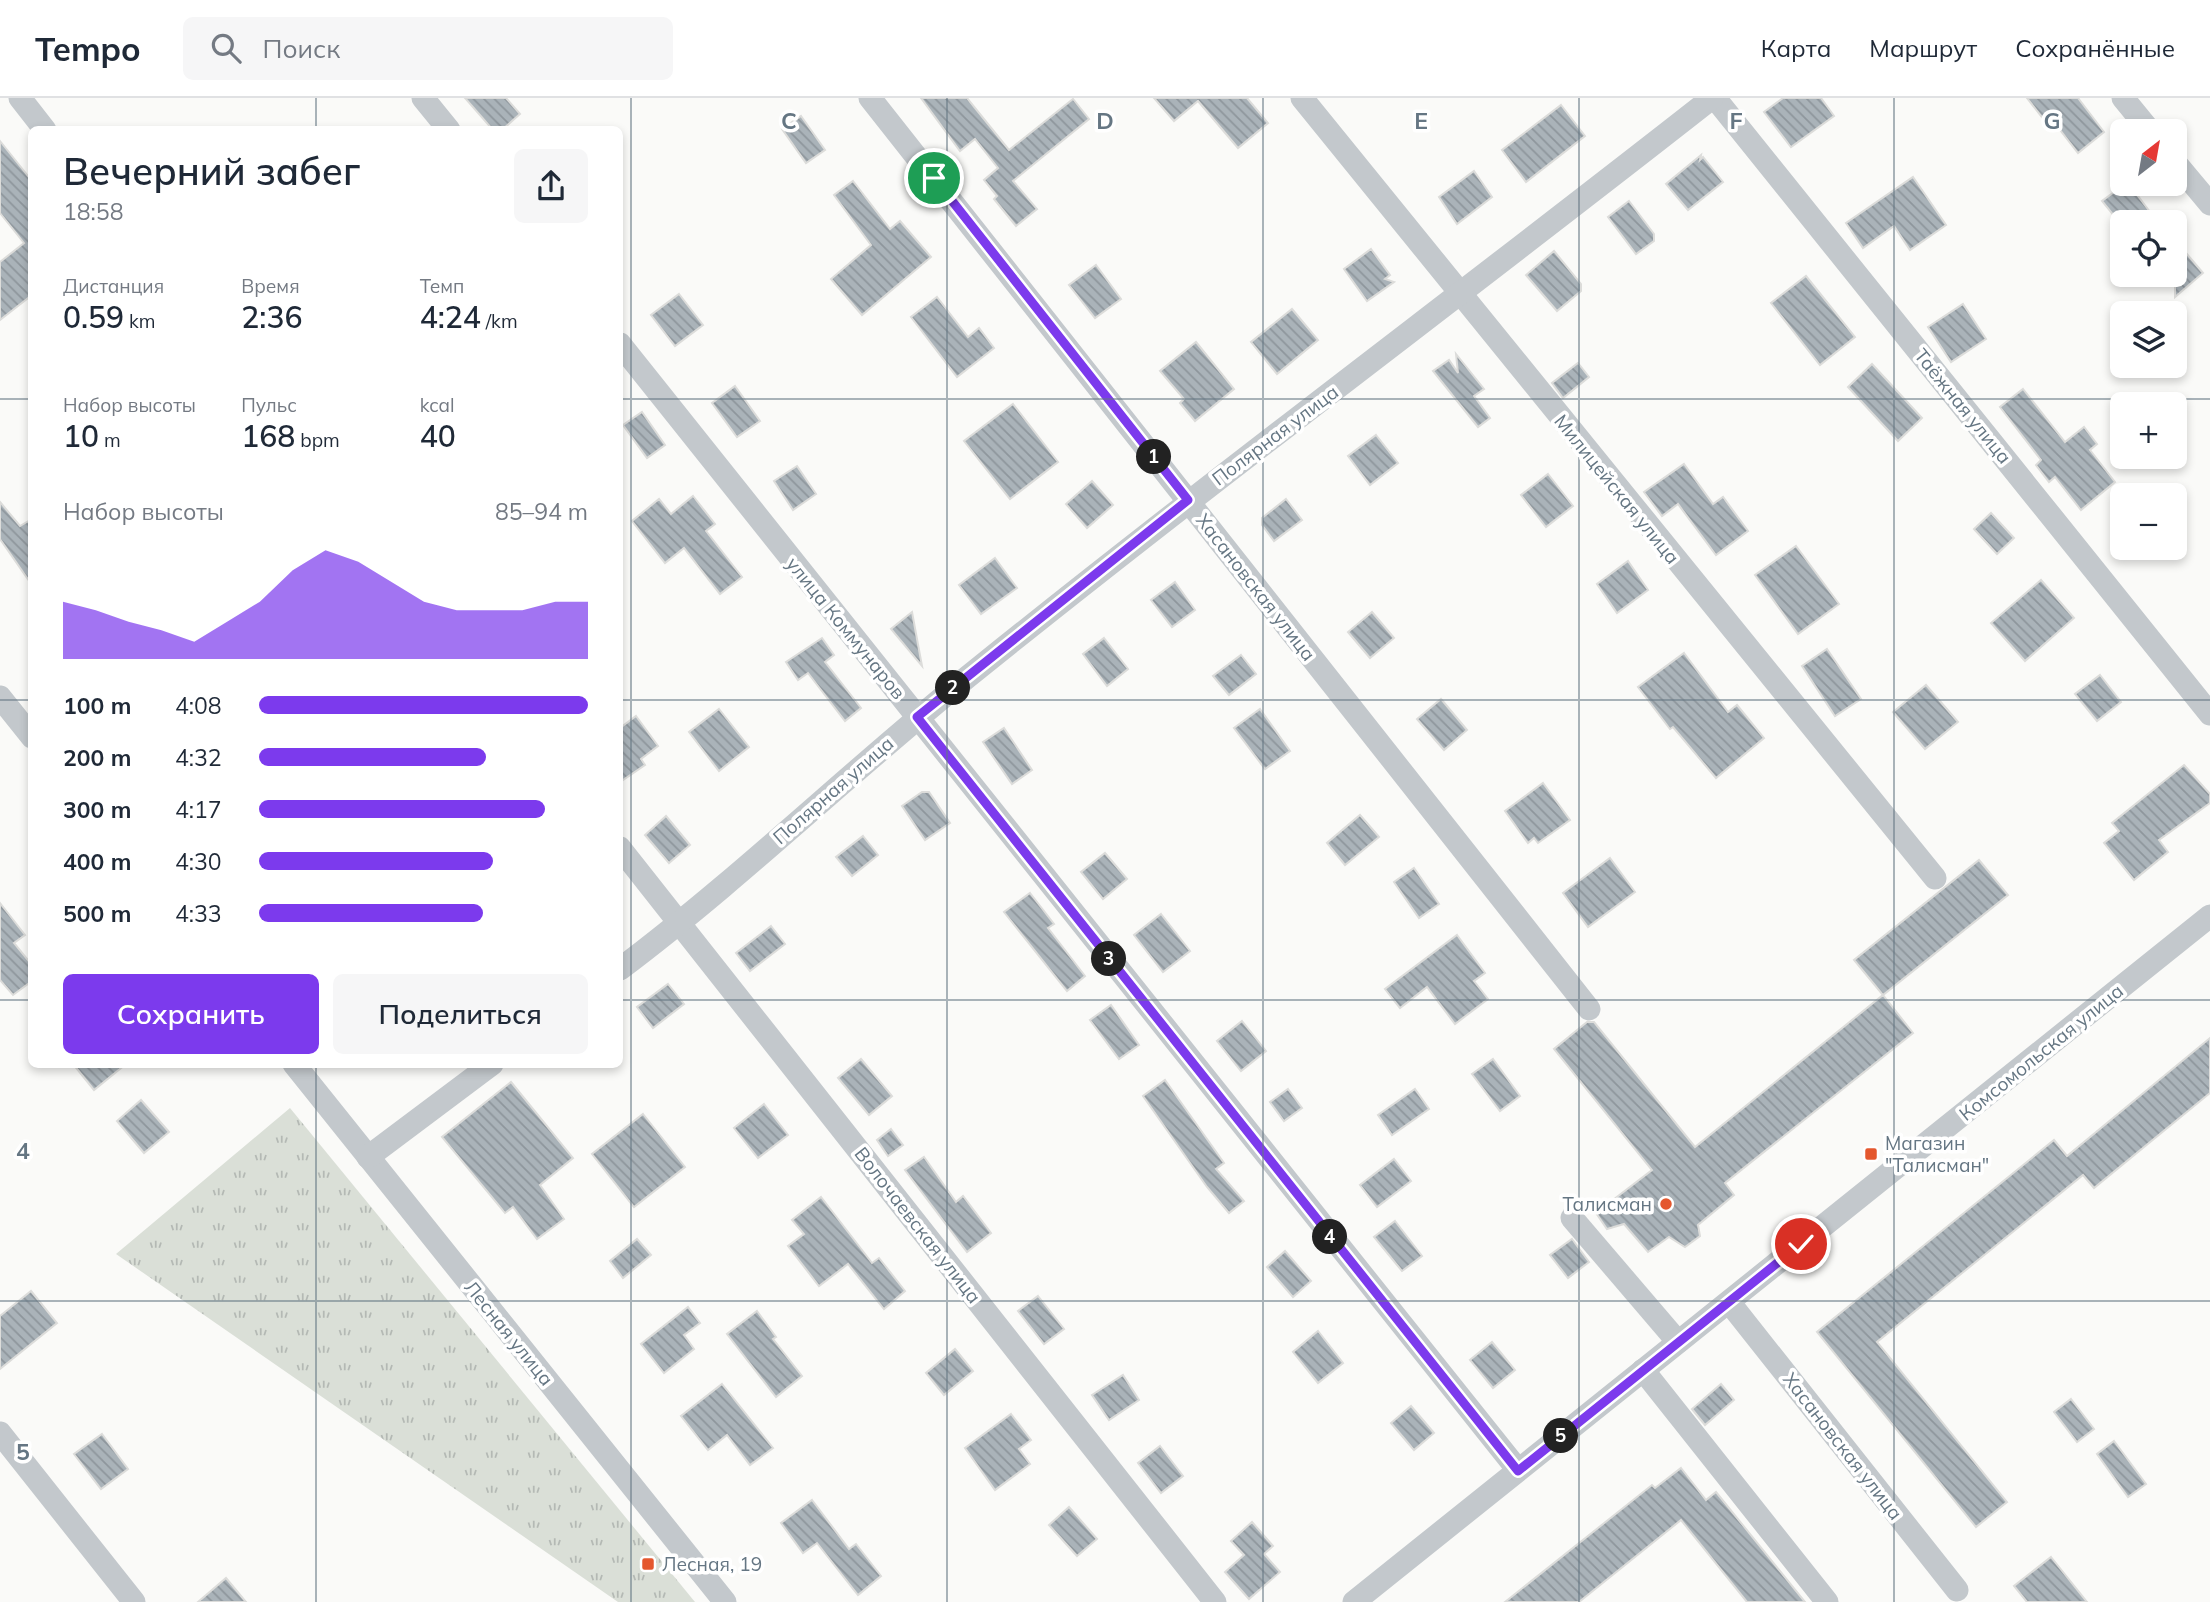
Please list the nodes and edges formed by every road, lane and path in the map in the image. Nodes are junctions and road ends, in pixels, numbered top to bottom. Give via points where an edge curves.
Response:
1 (20, 98) edge
2 (424, 98) edge
3 (870, 98) edge
4 (1302, 98) edge
5 (1714, 98) edge
6 (2123, 98) edge
7 (2140, 119) edge
8 (42, 126) edge
9 (446, 126) edge
10 (2188, 178) edge
11 (2210, 205) edge
12 (1461, 296) junction
13 (623, 348) edge
14 (1188, 500) junction
15 (0, 697) edge
16 (2210, 714) edge
17 (917, 717) junction
18 (28, 732) edge
19 (623, 852) edge
20 (1935, 878) dead end
21 (2210, 916) edge
22 (680, 924) junction
23 (623, 967) edge
24 (1590, 1009) dead end
25 (297, 1068) edge
26 (487, 1068) edge
27 (368, 1157) junction
28 (1572, 1218) dead end
29 (1729, 1302) junction
30 (1678, 1342) junction
31 (1643, 1370) junction
32 (0, 1433) edge
33 (1518, 1471) junction
34 (1957, 1590) dead end
35 (134, 1602) edge
36 (725, 1602) edge
37 (1215, 1602) edge
38 (1354, 1602) edge
39 (1827, 1602) edge

1 - 8 street
2 - 9 street
3 - 14 street, Хасановская улица
4 - 12 street, Милицейская улица
5 - 12 street, Полярная улица
5 - 16 street, Таёжная улица
6 - 7 street
10 - 11 street
12 - 14 street, Полярная улица
12 - 20 street, Милицейская улица
13 - 17 street, улица Коммунаров
14 - 17 street, Полярная улица
14 - 24 street, Хасановская улица
15 - 18 street
17 - 22 street, Полярная улица
17 - 33 street, улица Коммунаров
19 - 22 street, Волочаевская улица
21 - 29 street, Комсомольская улица
22 - 23 street, Полярная улица
22 - 37 street, Волочаевская улица
25 - 27 street, Лесная улица
26 - 27 street
27 - 36 street, Лесная улица
28 - 30 street
29 - 30 street, Комсомольская улица
29 - 34 street, Хасановская улица
30 - 31 street, Комсомольская улица
31 - 33 street, Комсомольская улица
31 - 39 street
32 - 35 street
33 - 38 street, Комсомольская улица

